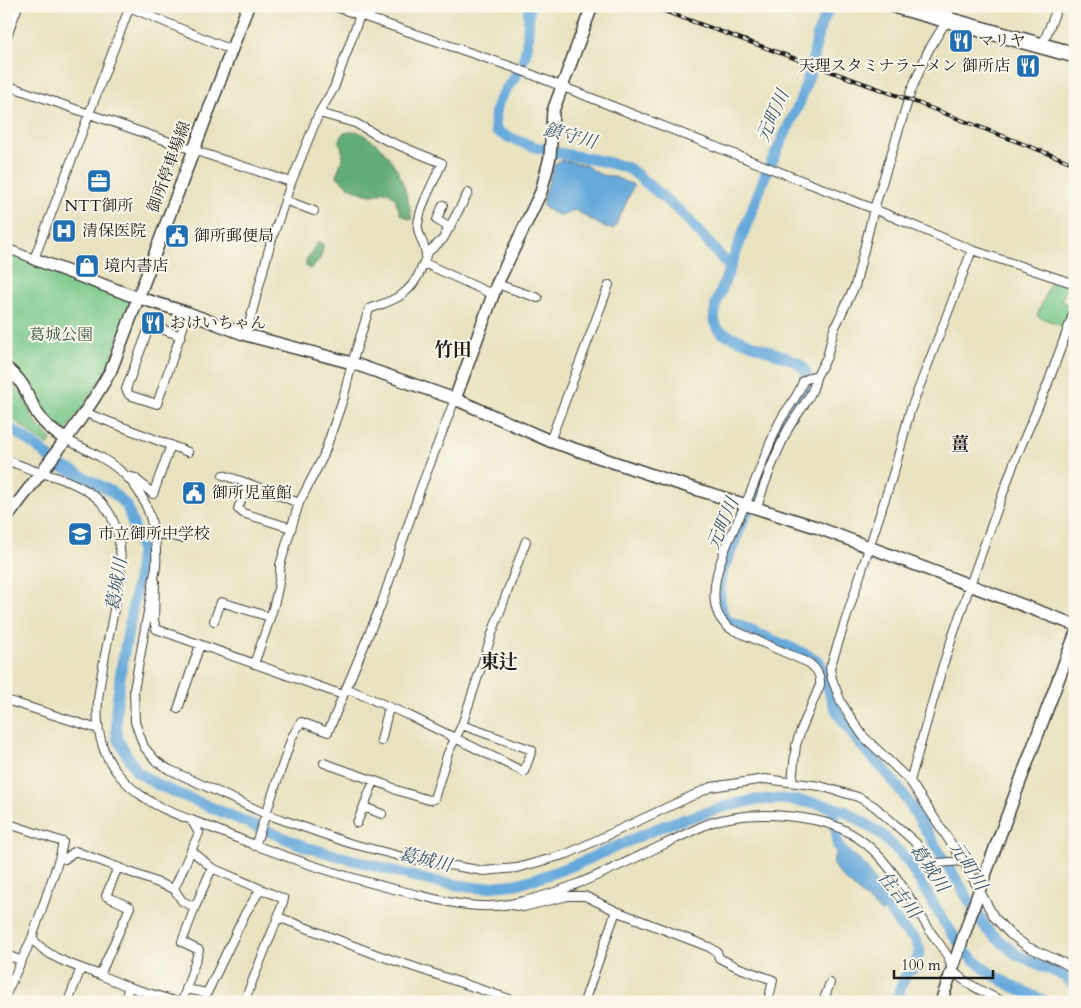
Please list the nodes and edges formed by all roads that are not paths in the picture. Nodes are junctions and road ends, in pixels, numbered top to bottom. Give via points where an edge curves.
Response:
1 (18, 6) edge
2 (248, 6) edge
3 (333, 6) edge
4 (372, 6) edge
5 (592, 6) edge
6 (897, 6) edge
7 (1058, 6) edge
8 (129, 7) edge
9 (949, 13) edge
10 (360, 15) junction
11 (369, 18) junction
12 (6, 39) edge
13 (1042, 46) junction
14 (231, 50) junction
15 (1075, 55) edge
16 (6, 85) edge
17 (560, 87) junction
18 (320, 113) junction
19 (90, 114) junction
20 (193, 150) junction
21 (291, 182) junction
22 (468, 193) dead end
23 (285, 200) junction
24 (443, 205) dead end
25 (874, 209) junction
26 (314, 211) dead end
27 (450, 228) junction
28 (6, 248) edge
29 (972, 250) junction
30 (426, 254) junction
31 (34, 259) junction
32 (424, 263) junction
33 (1075, 284) edge
34 (609, 285) dead end
35 (495, 289) junction
36 (138, 297) junction
37 (538, 298) dead end
38 (1075, 309) edge
39 (188, 313) junction
40 (246, 335) junction
41 (181, 336) junction
42 (352, 363) junction
43 (6, 368) edge
44 (814, 376) junction
45 (455, 399) junction
46 (86, 413) junction
47 (550, 441) junction
48 (63, 442) junction
49 (171, 445) junction
50 (188, 452) dead end
51 (6, 460) edge
52 (42, 470) junction
53 (223, 475) dead end
54 (126, 476) junction
55 (247, 483) junction
56 (299, 503) junction
57 (746, 504) junction
58 (757, 507) junction
59 (6, 520) edge
60 (291, 528) junction
61 (154, 533) junction
62 (182, 538) dead end
63 (526, 541) dead end
64 (870, 547) junction
65 (154, 578) junction
66 (970, 585) junction
67 (270, 617) junction
68 (214, 621) dead end
69 (1075, 625) edge
70 (1075, 635) edge
71 (200, 645) junction
72 (254, 664) junction
73 (831, 679) junction
74 (821, 684) junction
75 (344, 692) junction
76 (6, 700) edge
77 (389, 707) junction
78 (178, 709) dead end
79 (462, 725) junction
80 (98, 730) junction
81 (456, 739) junction
82 (381, 741) dead end
83 (324, 763) dead end
84 (374, 781) junction
85 (792, 781) junction
86 (910, 781) junction
87 (364, 807) junction
88 (382, 814) dead end
89 (266, 815) junction
90 (191, 820) junction
91 (6, 823) edge
92 (357, 824) dead end
93 (216, 830) junction
94 (198, 833) junction
95 (255, 845) junction
96 (191, 850) junction
97 (60, 856) junction
98 (959, 861) junction
99 (118, 867) junction
100 (212, 868) junction
101 (261, 889) junction
102 (174, 890) junction
103 (979, 893) junction
104 (510, 904) junction
105 (195, 908) junction
106 (616, 911) junction
107 (278, 917) junction
108 (32, 938) junction
109 (6, 955) edge
110 (20, 960) junction
111 (953, 965) junction
112 (82, 968) junction
113 (1075, 970) edge
114 (100, 975) junction
115 (9, 978) edge
116 (830, 982) dead end
117 (129, 987) junction
118 (186, 989) junction
119 (6, 994) edge
120 (68, 1002) edge
121 (124, 1002) edge
122 (178, 1002) edge
123 (182, 1002) edge
124 (244, 1002) edge
125 (518, 1002) edge
126 (584, 1002) edge
127 (768, 1002) edge
128 (823, 1002) edge
129 (941, 1002) edge
130 (1004, 1002) edge

1 - 12 street
2 - 14 street, 御所停車場線
3 - 10 street
4 - 11 street
5 - 17 street
6 - 9 highway
7 - 13 street
8 - 14 street
8 - 19 street
9 - 13 highway
9 - 25 street via 911,90
10 - 11 street
10 - 18 street via 334,88
11 - 17 street
13 - 15 highway
14 - 20 street, 御所停車場線
16 - 19 street
17 - 25 street
17 - 35 street via 553,111 550,157 541,192
18 - 21 street
18 - 30 street via 355,123 442,163 417,226
19 - 20 street
19 - 31 street
20 - 21 street
20 - 36 street, 御所停車場線
21 - 23 street
22 - 27 street
23 - 26 street
23 - 40 street
24 - 27 street via 437,220
25 - 29 street
25 - 44 street via 855,286 834,329 827,357
27 - 30 street
28 - 31 street
29 - 33 street
29 - 64 street via 910,411
30 - 32 street
31 - 36 street
32 - 35 street
32 - 42 street via 406,293 369,309
34 - 47 street
35 - 37 street
35 - 45 street
36 - 39 street
36 - 46 street, 御所停車場線 via 111,370
38 - 66 street via 1047,386 1014,460
39 - 40 street
39 - 41 street
40 - 42 street
41 - 41 street via 157,404 130,395 126,389 150,325
42 - 45 street
42 - 56 street via 323,457
43 - 48 street via 17,377 38,414
44 - 57 street via 803,381 781,419
44 - 58 street via 810,396 788,430
45 - 47 street
45 - 75 street via 381,606
46 - 48 street, 御所停車場線
46 - 49 street
47 - 57 street
48 - 52 street, 御所停車場線
48 - 54 street via 101,458
49 - 50 street
49 - 54 street via 153,494 135,478
51 - 52 street
52 - 59 street, 御所停車場線
52 - 80 street via 75,484 103,503 117,526 121,543 119,582 98,697
53 - 55 street
54 - 61 street via 148,511
55 - 56 street
55 - 60 street via 238,510
56 - 60 street
57 - 58 street
57 - 74 street via 718,567 716,601 719,618 731,629 814,667
58 - 64 street
60 - 67 street
61 - 62 street
61 - 65 street via 157,549
63 - 79 street
64 - 66 street
64 - 73 street via 830,663
65 - 71 street via 156,629
65 - 89 street via 134,690 135,722 144,747 168,769
66 - 69 street
66 - 86 street
67 - 68 street via 221,602
67 - 72 street
70 - 103 street
71 - 72 street
71 - 78 street
72 - 75 street
73 - 74 street
73 - 86 street via 840,702 864,736
74 - 85 street via 799,737
75 - 77 street
75 - 89 street via 328,732 301,722 292,738
76 - 80 street
77 - 81 street
77 - 82 street
79 - 81 street
79 - 81 street via 532,750 524,772
80 - 90 street via 109,760 126,782 145,799
81 - 84 street via 448,753 434,799
83 - 84 street
84 - 87 street
85 - 89 street via 765,779 711,787 567,854 517,868 484,871 407,858 349,843
85 - 98 street via 858,797 874,806 916,843 932,866
86 - 98 street
87 - 88 street
87 - 92 street
89 - 95 street
90 - 93 street
90 - 94 street
91 - 97 street via 63,842
93 - 94 street
93 - 95 street
94 - 96 street
95 - 104 street via 328,871 445,902
96 - 100 street
96 - 102 street
97 - 99 street via 65,859 75,851
97 - 108 street
98 - 103 street
99 - 102 street
99 - 114 street via 106,896 130,906
100 - 101 street
100 - 105 street
101 - 107 street via 284,899
101 - 118 street via 246,912 207,993
102 - 105 street via 182,901
103 - 111 street
103 - 113 street via 994,917 1010,934 1028,947
104 - 106 street via 522,907 568,896 585,896
104 - 111 street via 593,878 712,823 739,817 792,817 828,823 877,852
105 - 118 street via 182,942 200,950
106 - 126 street
106 - 127 street via 709,947 717,952 719,958 773,980
107 - 124 street
107 - 125 street
108 - 110 street
108 - 112 street via 53,956
109 - 110 street
110 - 115 street
111 - 129 street
111 - 130 street via 961,978
112 - 114 street
112 - 120 street
114 - 117 street
115 - 119 street
116 - 128 street
117 - 121 street
117 - 122 street
118 - 123 street

